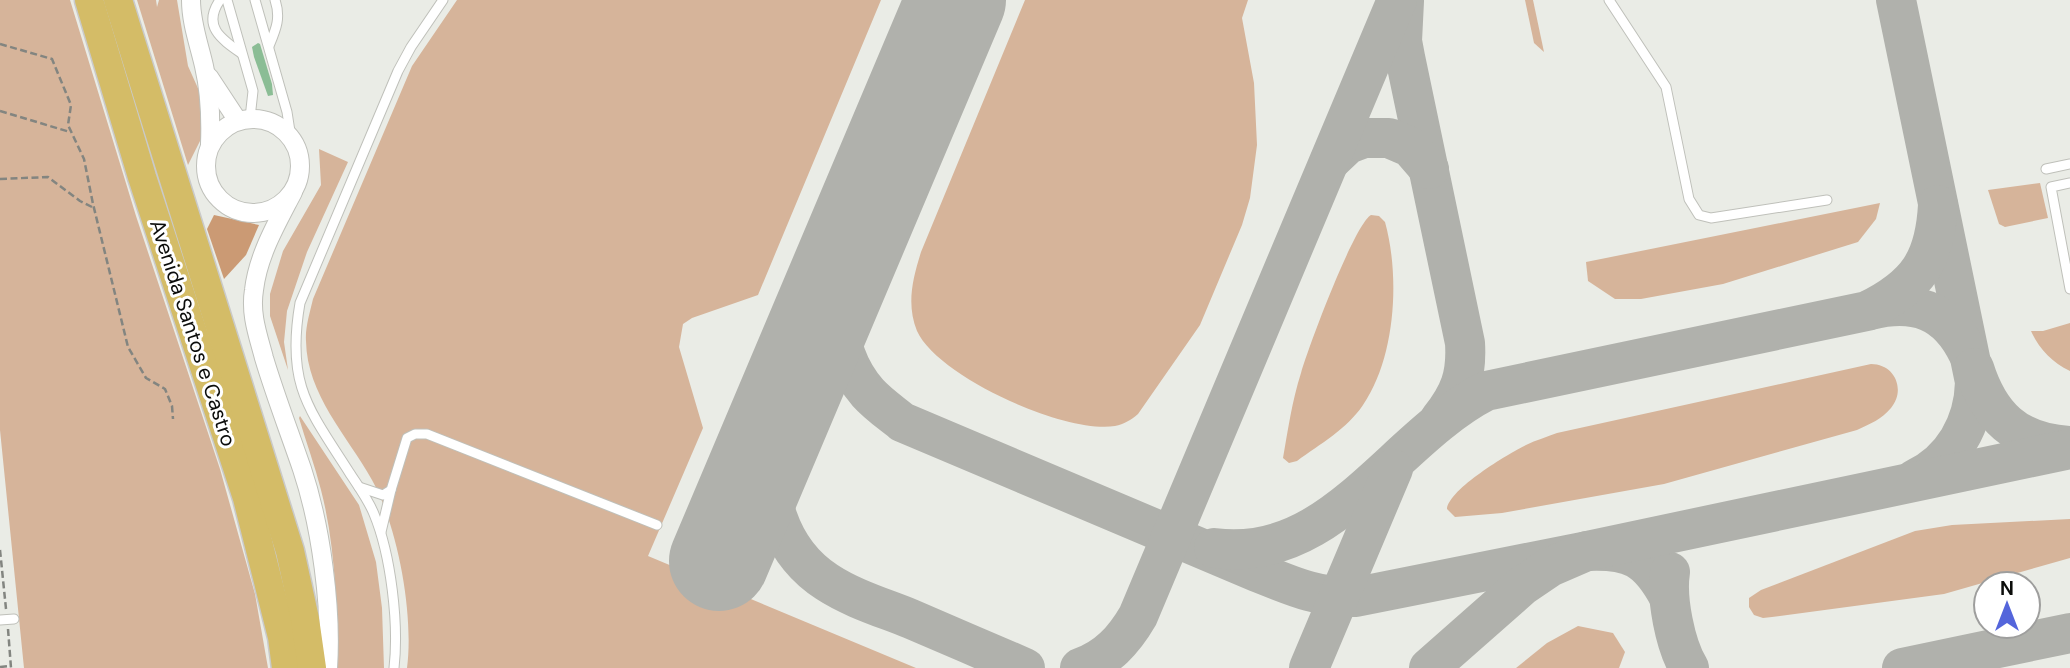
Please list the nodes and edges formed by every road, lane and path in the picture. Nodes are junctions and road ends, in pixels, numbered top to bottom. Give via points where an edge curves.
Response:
1 (89, 0) edge
2 (118, 0) edge
3 (191, 0) edge
4 (220, 0) edge
5 (228, 0) edge
6 (255, 0) edge
7 (275, 0) edge
8 (443, 0) edge
9 (1609, 0) edge
10 (0, 44) edge
11 (268, 46) junction
12 (241, 53) junction
13 (204, 68) junction
14 (0, 111) edge
15 (244, 120) junction
16 (70, 132) junction
17 (291, 138) junction
18 (210, 145) junction
19 (2070, 164) edge
20 (2046, 169) dead end
21 (0, 179) edge
22 (2070, 183) edge
23 (293, 192) junction
24 (1827, 200) dead end
25 (93, 207) junction
26 (2070, 289) edge
27 (173, 419) dead end
28 (359, 487) junction
29 (391, 490) junction
30 (657, 525) dead end
31 (381, 534) junction
32 (15, 618) dead end
33 (0, 620) edge
34 (11, 666) dead end
35 (0, 667) edge
36 (285, 668) edge
37 (312, 668) edge
38 (328, 668) edge
39 (394, 668) edge

1 - 36 main road, Avenida Santos e Castro via 247,498 282,636
2 - 37 main road, Avenida Santos e Castro via 290,551
3 - 13 street
4 - 12 lane via 212,19 216,33
5 - 12 lane
6 - 11 lane
7 - 11 lane via 279,15
8 - 28 lane via 398,71 300,303 296,367 302,391 318,425
9 - 24 lane via 1666,87 1689,199 1699,215 1711,218
10 - 16 path via 52,60 71,105
11 - 17 lane
12 - 15 lane via 253,91
13 - 15 street via 221,97
13 - 18 street
14 - 16 path
15 - 17 street via 273,123
15 - 18 street via 220,131
16 - 25 path via 84,159
17 - 23 street via 300,159
18 - 23 street via 206,176 212,191 229,207 252,214 268,211
19 - 20 lane
21 - 25 path via 48,177
22 - 26 lane via 2050,187
23 - 38 street via 262,258 253,290 253,320 313,507 323,558
25 - 27 path via 128,347 146,378 165,389
28 - 29 lane via 383,495
28 - 31 lane
29 - 30 lane via 407,438 428,434
29 - 31 lane
31 - 39 lane via 394,606
32 - 33 lane
34 - 35 path

